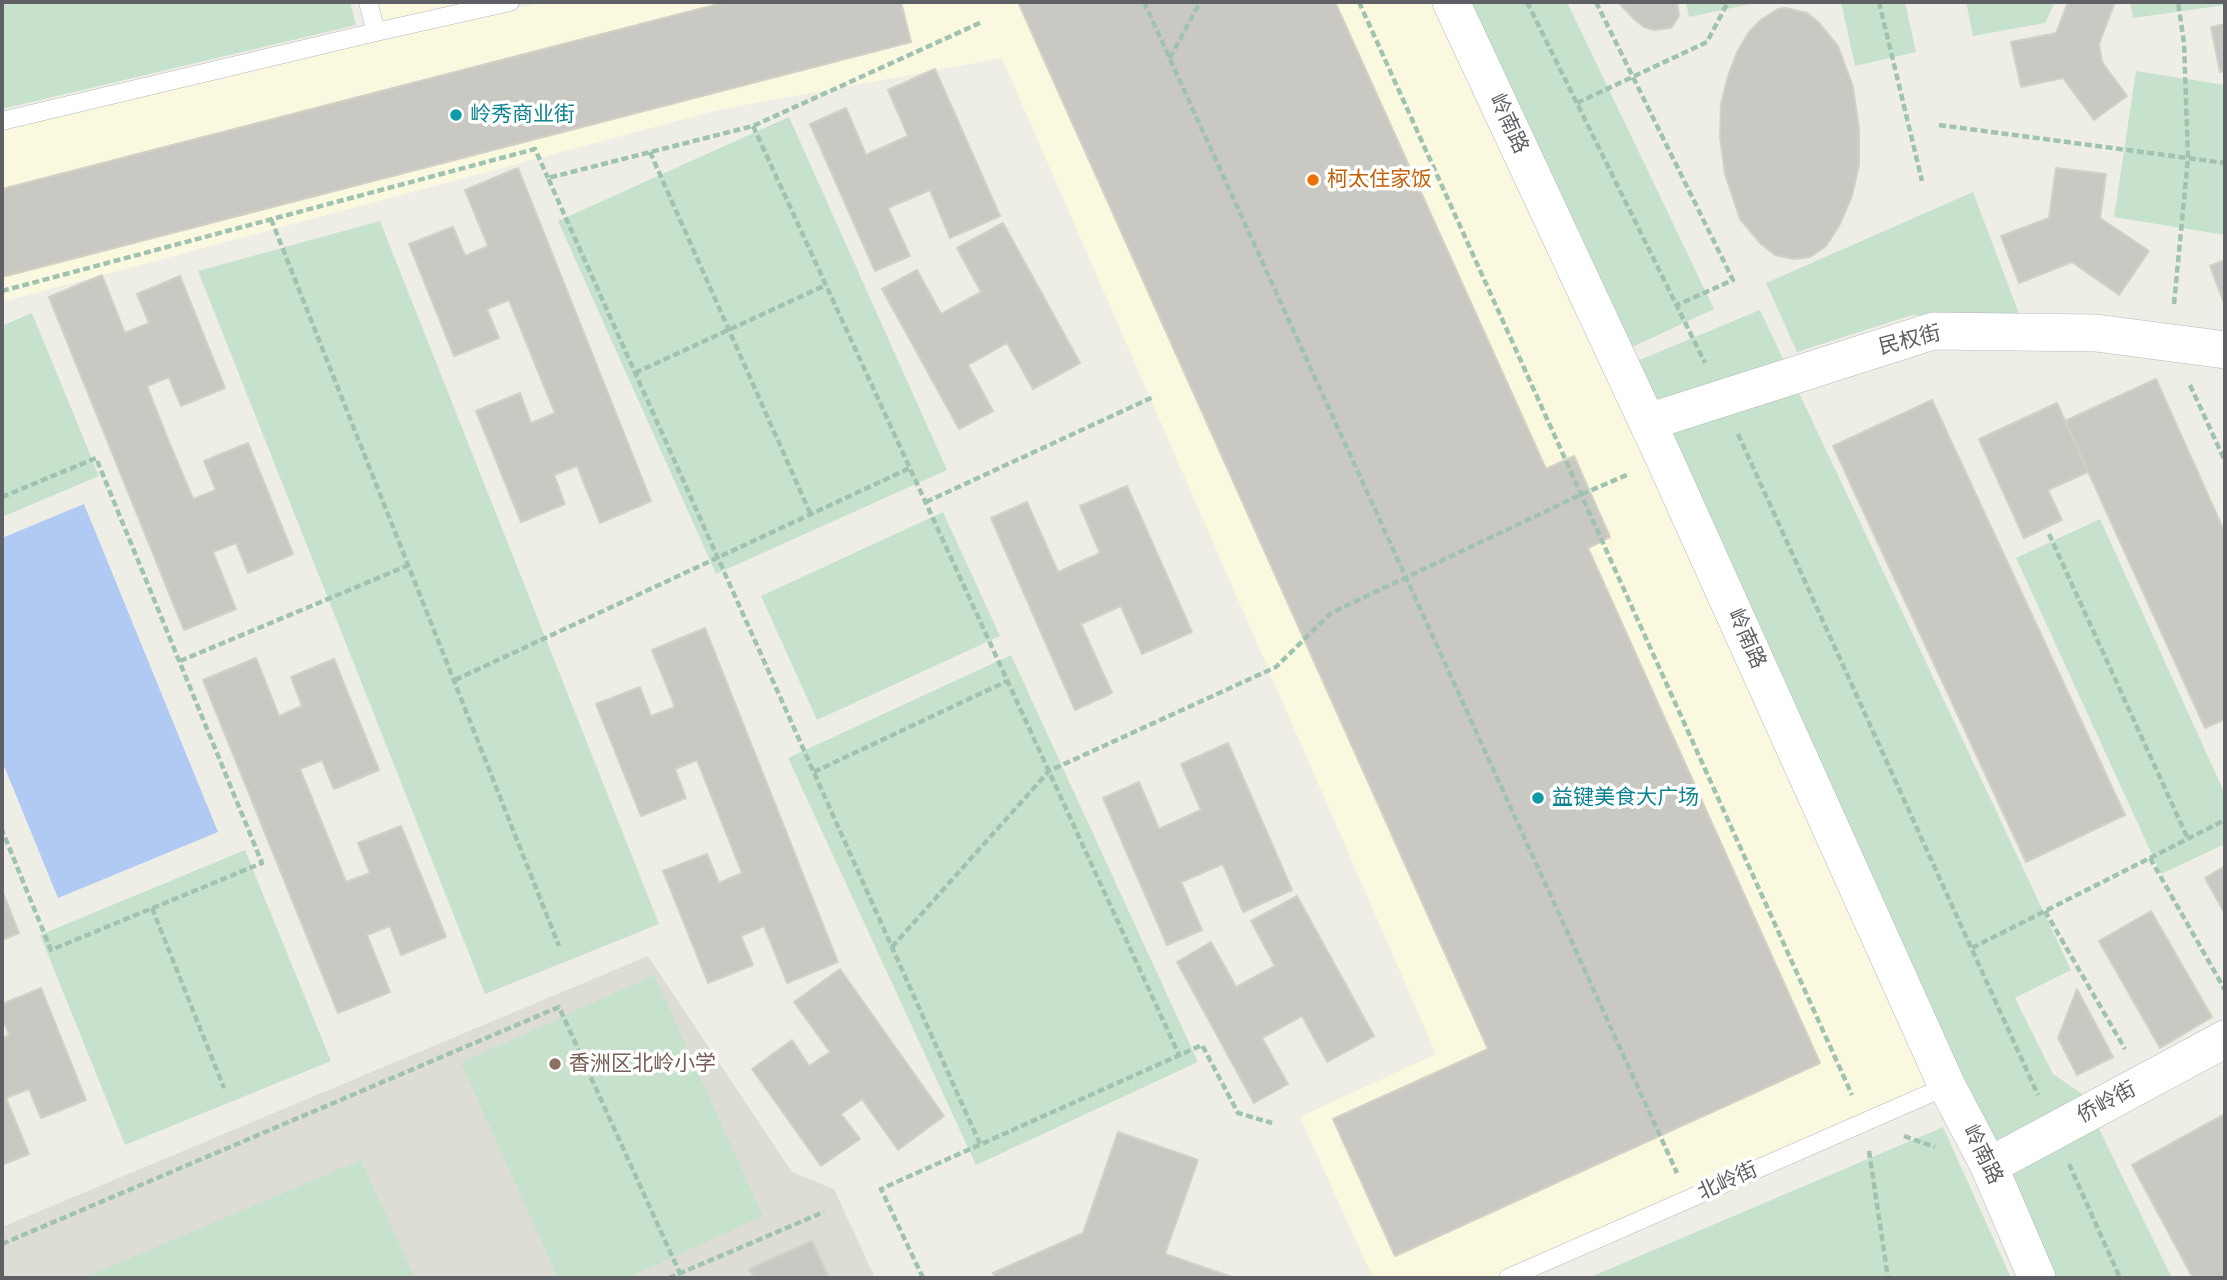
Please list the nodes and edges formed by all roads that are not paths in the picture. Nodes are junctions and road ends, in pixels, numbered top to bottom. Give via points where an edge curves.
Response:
1 (368, 2) edge
2 (510, 2) edge
3 (1451, 2) edge
4 (376, 33) junction
5 (2, 121) edge
6 (2225, 350) edge
7 (1648, 422) junction
8 (2225, 1039) edge
9 (1947, 1086) junction
10 (1989, 1166) junction
11 (1508, 1278) edge
12 (2037, 1278) edge

1 - 4 lane
2 - 4 lane
3 - 7 street, 岭南路
4 - 5 lane
6 - 7 street, 民权街 via 2096,333 1933,331
7 - 9 street, 岭南路
8 - 10 street, 侨岭街
9 - 10 street, 岭南路
9 - 11 lane, 北岭街
10 - 12 street, 岭南路

